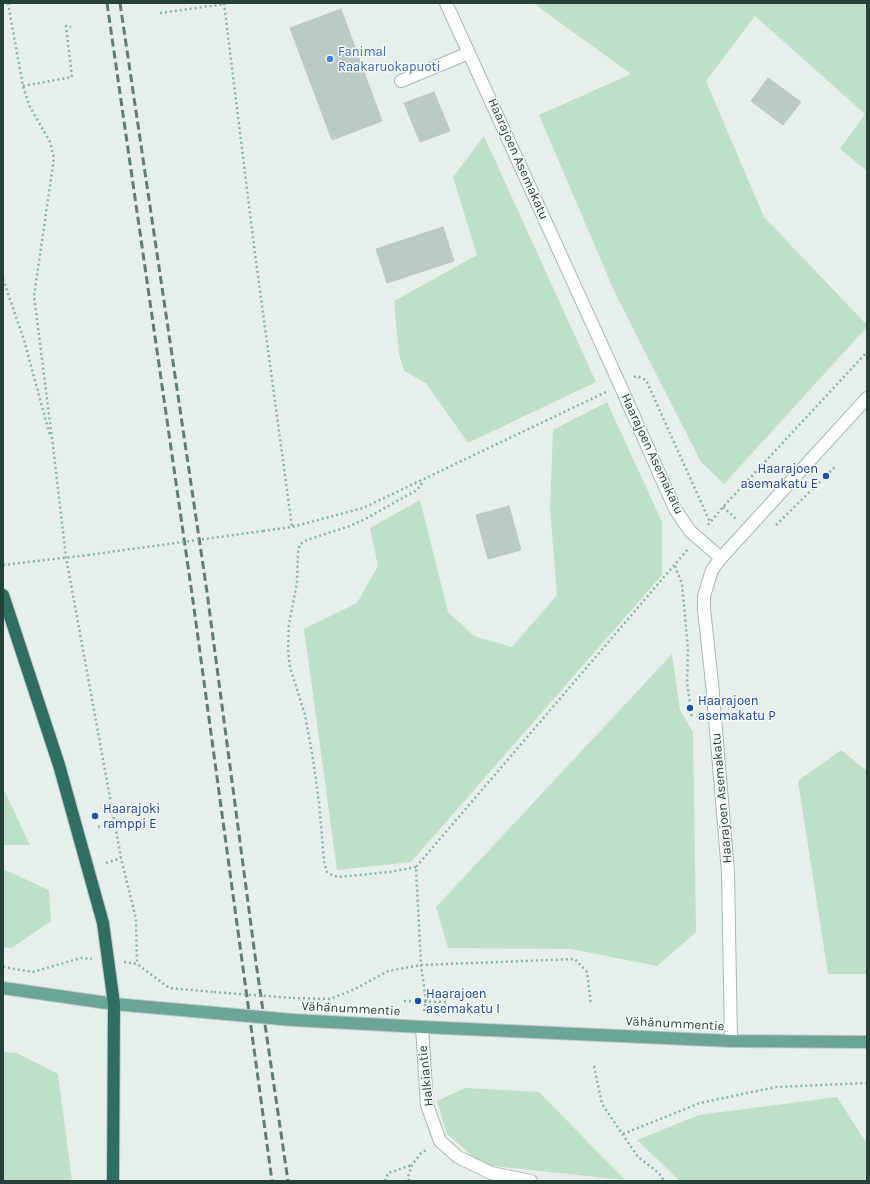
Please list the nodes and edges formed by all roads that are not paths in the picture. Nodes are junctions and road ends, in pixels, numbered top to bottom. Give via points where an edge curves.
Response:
1 (446, 3) edge
2 (469, 53) junction
3 (400, 81) dead end
4 (867, 398) edge
5 (721, 558) junction
6 (3, 595) edge
7 (3, 988) edge
8 (114, 1004) junction
9 (422, 1027) junction
10 (731, 1041) junction
11 (867, 1042) edge
12 (112, 1181) edge
13 (531, 1181) edge

1 - 2 street, Haarajoen Asemakatu
2 - 3 street
2 - 5 street, Haarajoen Asemakatu via 675,509 690,531
4 - 5 street
5 - 10 street, Haarajoen Asemakatu via 712,570 704,596 704,609 728,872
6 - 8 highway via 59,765 103,923
7 - 8 main road, Vähänummentie
8 - 9 main road, Vähänummentie, bridge via 293,1020
8 - 12 highway
9 - 10 main road, Vähänummentie
9 - 13 street, Halkiantie via 427,1105 440,1141 458,1157 491,1173
10 - 11 main road, Vähänummentie

